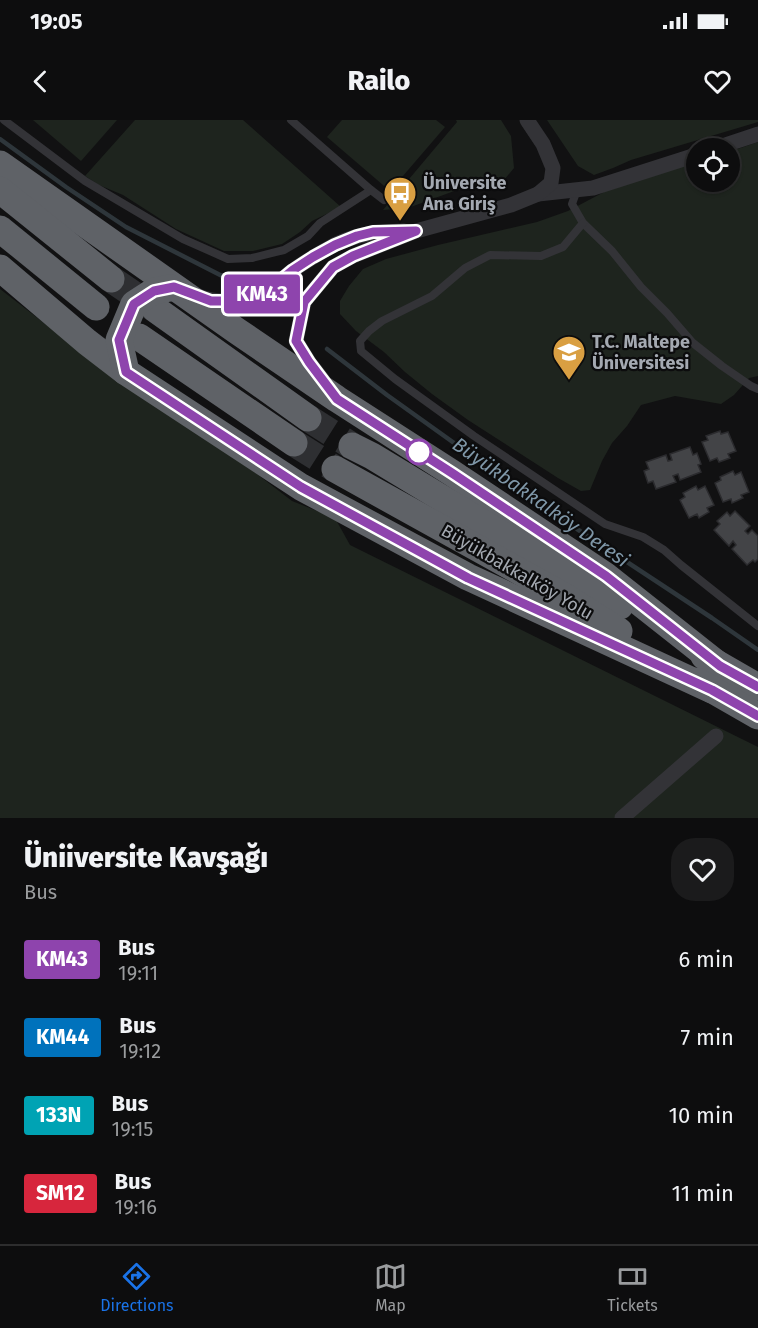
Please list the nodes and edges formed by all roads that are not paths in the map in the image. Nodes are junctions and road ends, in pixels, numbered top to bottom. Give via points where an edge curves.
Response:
1 (4, 120) edge
2 (291, 120) edge
3 (527, 120) edge
4 (758, 134) edge
5 (740, 140) edge
6 (686, 158) edge
7 (0, 164) edge
8 (0, 190) edge
9 (371, 190) junction
10 (577, 190) junction
11 (538, 194) junction
12 (384, 200) dead end
13 (583, 222) junction
14 (0, 229) edge
15 (416, 231) junction
16 (0, 268) edge
17 (111, 279) tunnel mouth
18 (174, 287) junction
19 (96, 307) dead end
20 (155, 309) tunnel mouth
21 (140, 337) dead end
22 (126, 372) junction
23 (758, 389) edge
24 (337, 399) junction
25 (308, 418) tunnel mouth
26 (294, 443) tunnel mouth
27 (352, 446) tunnel mouth
28 (335, 469) tunnel mouth
29 (286, 477) junction
30 (758, 626) edge
31 (716, 678) junction
32 (758, 687) edge
33 (758, 716) edge
34 (716, 736) dead end
35 (622, 818) edge

1 - 9 lane via 85,181 183,239 228,259 284,250
2 - 9 lane
3 - 11 street via 553,168 551,183
4 - 5 street
6 - 10 street
7 - 18 highway
8 - 17 highway
9 - 12 lane
10 - 11 street
10 - 13 lane via 572,204
11 - 15 street
13 - 23 lane via 693,343
13 - 30 lane via 563,247 541,256 490,255 465,268 432,296 369,331 360,341 362,351 395,379 557,493 605,524 644,537 664,550
14 - 19 highway
15 - 18 street via 357,236 313,257 264,294 237,301 211,301
15 - 24 street via 333,267 304,302 296,341
16 - 22 highway
18 - 22 highway via 154,291 134,304 119,340
18 - 24 highway
20 - 25 highway
21 - 26 highway
22 - 29 highway
24 - 29 highway via 350,417 344,449 324,474
24 - 31 highway via 606,576
27 - 31 highway, Büyükbakkalköy Yolu
28 - 31 highway, Büyükbakkalköy Yolu
29 - 31 highway via 468,578
31 - 32 highway, Büyükbakkalköy Yolu
31 - 33 highway, Büyükbakkalköy Yolu
34 - 35 street

